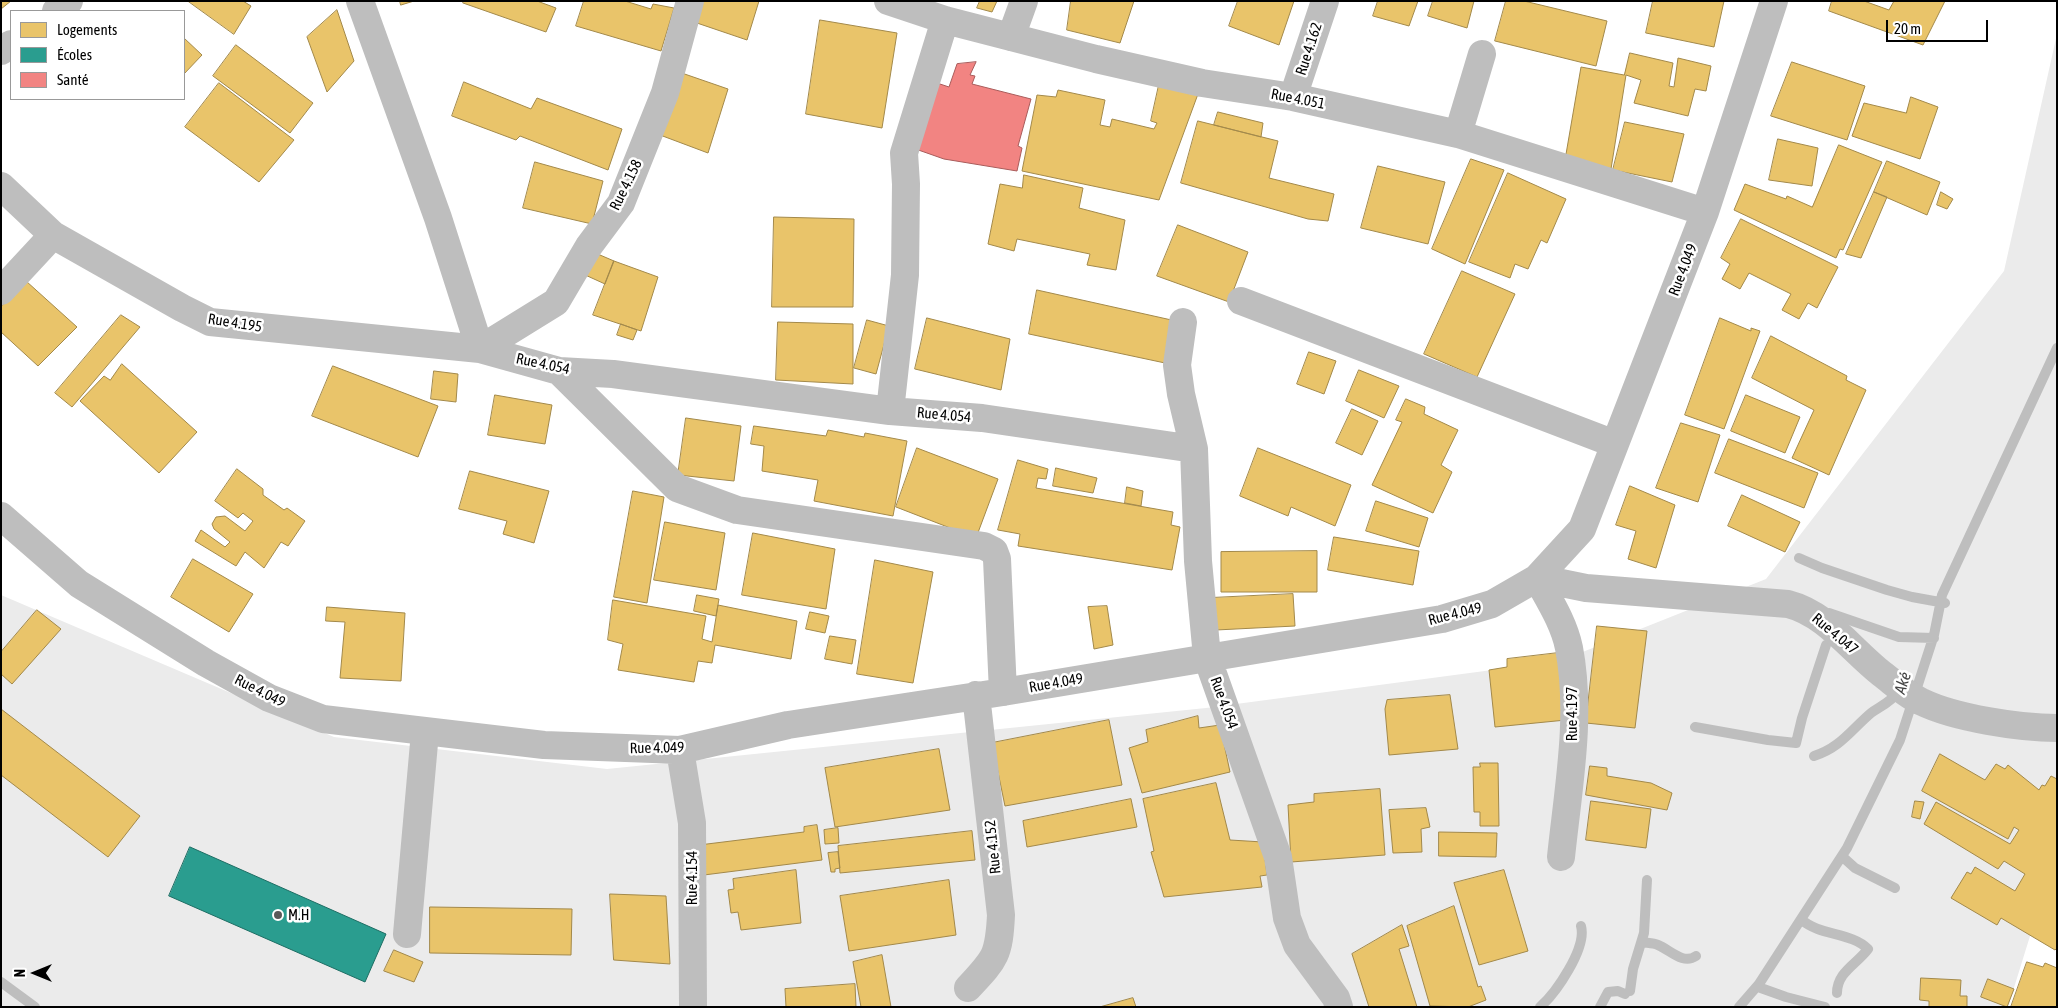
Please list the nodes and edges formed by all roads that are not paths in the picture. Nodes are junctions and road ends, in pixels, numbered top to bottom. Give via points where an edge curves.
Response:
1 (69, 1) edge
2 (360, 1) edge
3 (690, 1) edge
4 (888, 1) edge
5 (1024, 1) edge
6 (1325, 1) edge
7 (1774, 1) edge
8 (57, 10) edge
9 (944, 20) junction
10 (1011, 37) junction
11 (1482, 54) dead end
12 (1293, 98) junction
13 (1458, 134) junction
14 (1, 186) edge
15 (1705, 212) junction
16 (53, 235) junction
17 (1, 291) edge
18 (1241, 301) dead end
19 (1183, 322) dead end
20 (480, 350) junction
21 (559, 370) junction
22 (890, 411) junction
23 (1615, 444) junction
24 (1194, 449) junction
25 (1, 516) edge
26 (1538, 578) junction
27 (1207, 657) junction
28 (1003, 692) junction
29 (976, 695) junction
30 (2057, 728) edge
31 (425, 732) junction
32 (680, 750) junction
33 (1561, 857) dead end
34 (407, 934) dead end
35 (968, 988) dead end
36 (693, 1007) edge
37 (1339, 1007) edge

1 - 8 street
2 - 20 street via 438,218
3 - 20 street, Rue 4.158 via 665,94 621,203 556,302
4 - 9 street, Rue 4.051
5 - 10 street
6 - 12 street, Rue 4.162
7 - 15 street, Rue 4.049
9 - 10 street, Rue 4.051
9 - 22 street via 904,153 905,275
10 - 12 street, Rue 4.051 via 1183,78
11 - 13 street
12 - 13 street, Rue 4.051
13 - 15 street, Rue 4.051
14 - 16 street, Rue 4.195
15 - 23 street, Rue 4.049
16 - 17 street
16 - 20 street, Rue 4.195 via 210,322
18 - 23 street
19 - 24 street via 1177,365
20 - 21 street, Rue 4.054
21 - 22 street, Rue 4.054 via 613,374
21 - 28 street via 677,488 737,510 984,546 994,551
22 - 24 street, Rue 4.054 via 982,418
23 - 26 street, Rue 4.049 via 1582,529
24 - 27 street, Rue 4.054 via 1198,561
25 - 31 street, Rue 4.049 via 79,584 269,698 323,719
26 - 27 street, Rue 4.049 via 1492,604 1442,618
26 - 30 street, Rue 4.047 via 1586,588 1788,604 1804,608 1881,674 1922,702 1965,716
26 - 33 street, Rue 4.197 via 1561,622 1569,648 1574,696
27 - 28 street, Rue 4.049
27 - 37 street, Rue 4.054 via 1278,857 1287,918 1297,945 1336,998
28 - 29 street, Rue 4.049
29 - 32 street, Rue 4.049 via 788,725
29 - 35 street, Rue 4.152 via 1001,915 1000,942 992,962
31 - 32 street, Rue 4.049 via 544,745
31 - 34 street
32 - 36 street, Rue 4.154 via 692,823

